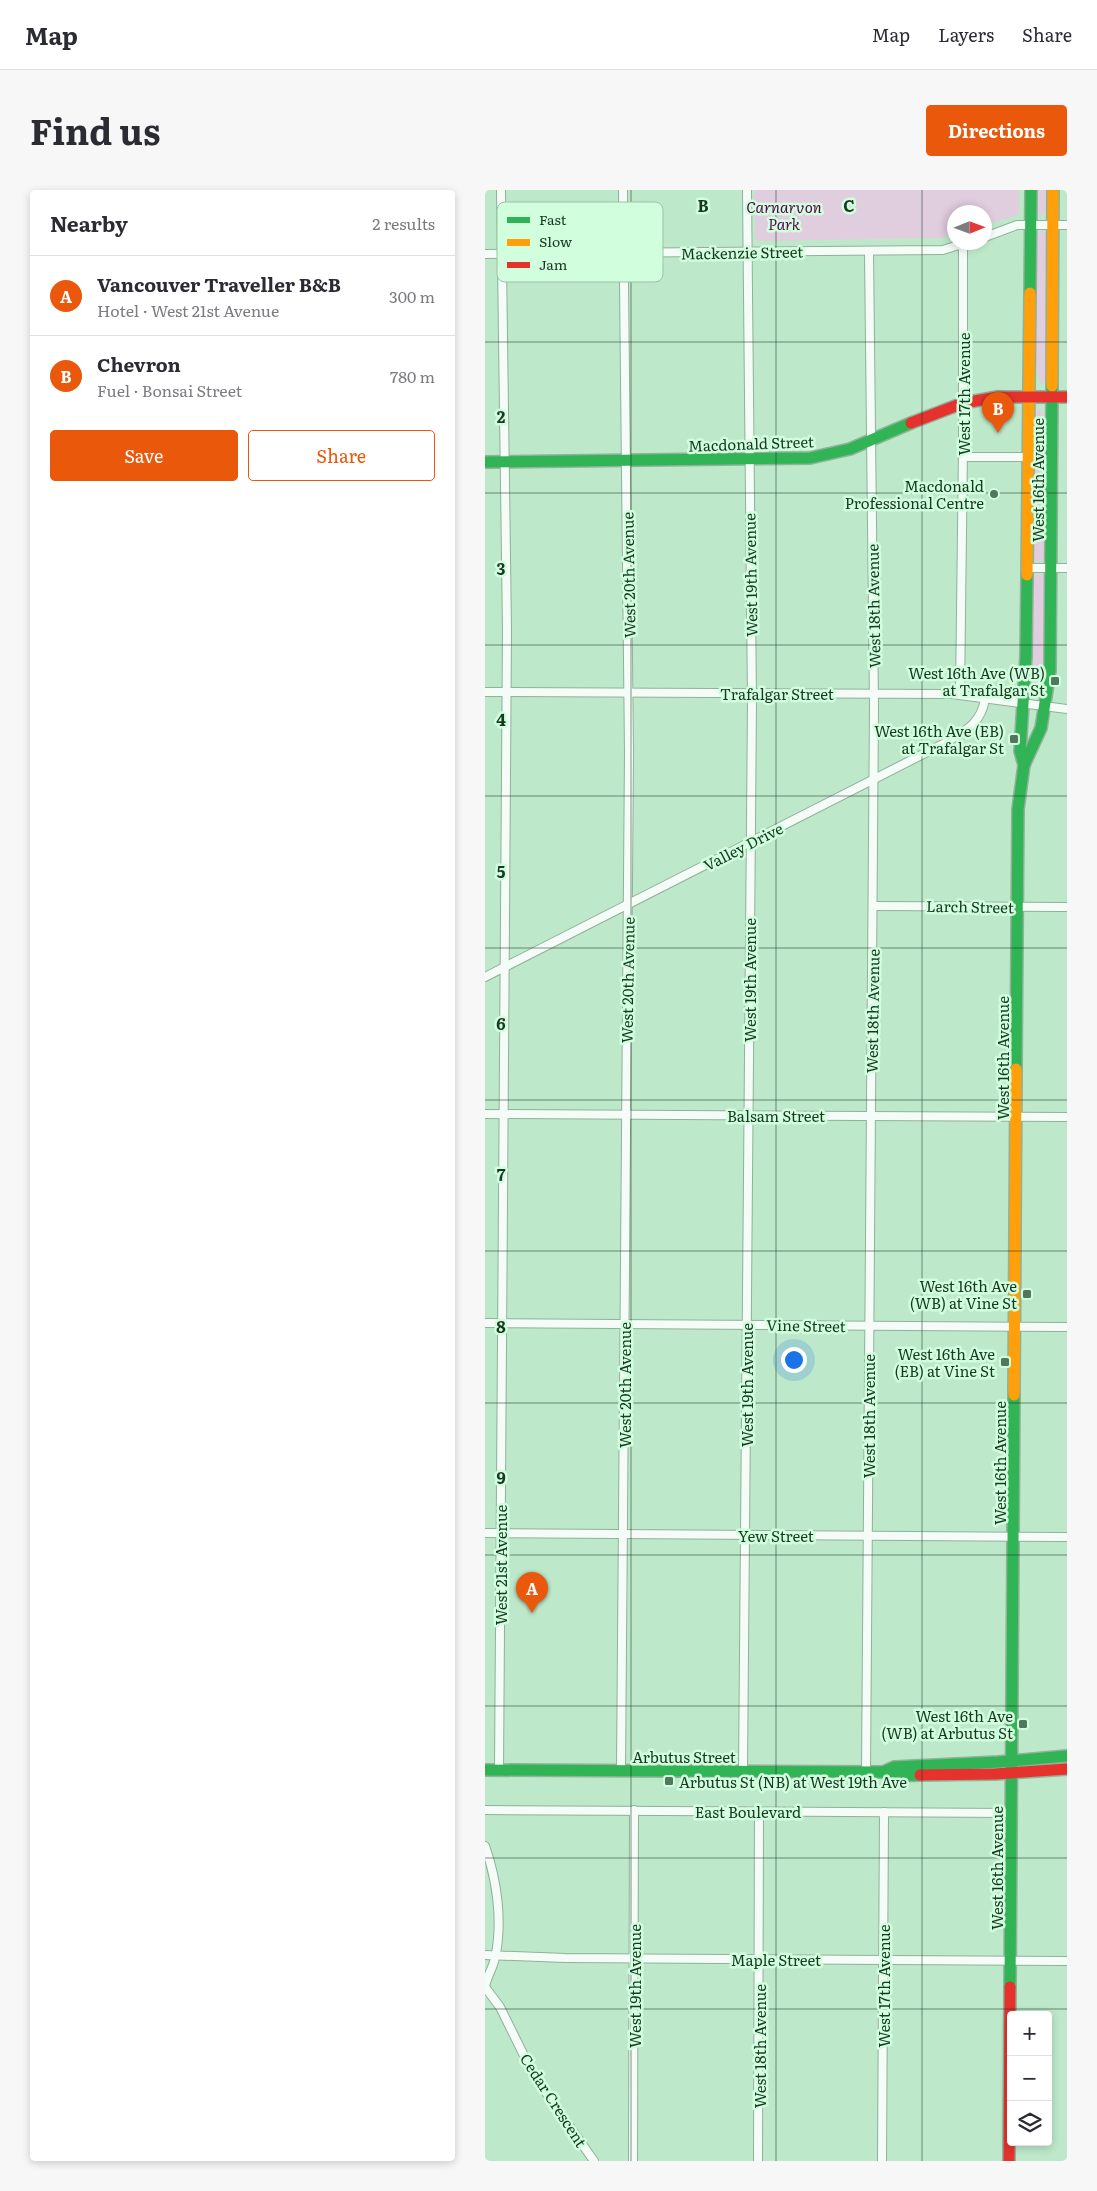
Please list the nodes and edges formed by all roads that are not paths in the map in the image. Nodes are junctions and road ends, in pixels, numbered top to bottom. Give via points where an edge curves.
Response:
1 (747, 190) edge
2 (1031, 190) edge
3 (1053, 190) edge
4 (1031, 225) junction
5 (1053, 225) junction
6 (1067, 225) edge
7 (992, 234) edge
8 (947, 249) edge
9 (965, 250) edge
10 (869, 251) junction
11 (747, 252) junction
12 (663, 253) edge
13 (502, 282) edge
14 (624, 282) edge
15 (1052, 396) junction
16 (1067, 396) edge
17 (1027, 397) junction
18 (963, 403) junction
19 (871, 441) junction
20 (963, 457) junction
21 (1028, 457) junction
22 (749, 460) junction
23 (627, 461) junction
24 (485, 462) edge
25 (504, 462) junction
26 (1027, 568) junction
27 (1052, 568) junction
28 (1067, 568) edge
29 (485, 692) edge
30 (506, 692) junction
31 (629, 692) junction
32 (751, 694) junction
33 (874, 694) junction
34 (960, 694) junction
35 (985, 699) junction
36 (1024, 704) junction
37 (1045, 707) junction
38 (1067, 709) edge
39 (1024, 765) junction
40 (874, 778) junction
41 (750, 843) junction
42 (628, 904) junction
43 (873, 906) junction
44 (1018, 907) junction
45 (1067, 907) edge
46 (505, 968) junction
47 (485, 977) edge
48 (485, 1114) edge
49 (504, 1114) junction
50 (626, 1115) junction
51 (749, 1115) junction
52 (871, 1116) junction
53 (1017, 1117) junction
54 (1067, 1117) edge
55 (485, 1323) edge
56 (502, 1323) junction
57 (624, 1324) junction
58 (747, 1325) junction
59 (869, 1326) junction
60 (1015, 1327) junction
61 (1067, 1327) edge
62 (485, 1533) edge
63 (500, 1533) junction
64 (623, 1534) junction
65 (745, 1535) junction
66 (868, 1535) junction
67 (1013, 1537) junction
68 (1067, 1537) edge
69 (1067, 1756) edge
70 (1012, 1761) junction
71 (1067, 1769) edge
72 (485, 1770) edge
73 (499, 1770) junction
74 (621, 1771) junction
75 (743, 1771) junction
76 (866, 1772) junction
77 (883, 1772) junction
78 (1012, 1773) junction
79 (485, 1810) edge
80 (635, 1810) junction
81 (759, 1811) junction
82 (884, 1812) junction
83 (1011, 1813) junction
84 (485, 1846) edge
85 (485, 1955) edge
86 (496, 1956) junction
87 (633, 1958) junction
88 (883, 1958) junction
89 (759, 1959) junction
90 (1010, 1960) junction
91 (1067, 1961) edge
92 (485, 1987) edge
93 (594, 2161) edge
94 (633, 2161) edge
95 (757, 2161) edge
96 (882, 2161) edge
97 (1009, 2161) edge

1 - 11 street, West 19th Avenue
2 - 4 main road, West 16th Avenue
3 - 5 main road, West 16th Avenue
4 - 5 street
4 - 7 street via 1017,225
4 - 17 main road, West 16th Avenue
5 - 6 street
5 - 15 main road, West 16th Avenue
8 - 10 street, Mackenzie Street
9 - 18 street, West 17th Avenue
10 - 11 street, Mackenzie Street
10 - 19 street, West 18th Avenue
11 - 12 street, Mackenzie Street
11 - 22 street, West 19th Avenue
13 - 25 street, West 21st Avenue
14 - 23 street, West 20th Avenue
15 - 16 main road, Macdonald Street
15 - 17 main road, Macdonald Street
15 - 27 main road, West 16th Avenue
17 - 18 main road, Macdonald Street
17 - 21 main road, West 16th Avenue
18 - 19 main road, Macdonald Street
18 - 20 street, West 17th Avenue
19 - 22 main road, Macdonald Street via 810,458
19 - 33 street, West 18th Avenue
20 - 21 street
20 - 34 street, West 17th Avenue
21 - 26 main road, West 16th Avenue
22 - 23 main road, Macdonald Street
22 - 32 street, West 19th Avenue
23 - 25 main road, Macdonald Street
23 - 31 street, West 20th Avenue
24 - 25 main road, Macdonald Street
25 - 30 street, West 21st Avenue
26 - 27 street
26 - 36 main road, West 16th Avenue
27 - 28 street
27 - 37 main road, West 16th Avenue via 1051,658
29 - 30 street, Trafalgar Street
30 - 31 street, Trafalgar Street
30 - 46 street, West 21st Avenue
31 - 32 street, Trafalgar Street
31 - 42 street, West 20th Avenue
32 - 33 street, Trafalgar Street
32 - 41 street, West 19th Avenue
33 - 34 street, Trafalgar Street
33 - 40 street, West 18th Avenue
34 - 35 street, Trafalgar Street
35 - 36 street, Trafalgar Street
35 - 40 street, Valley Drive via 982,712 968,729
36 - 37 street, Trafalgar Street
36 - 39 main road, West 16th Avenue via 1020,751
37 - 38 street, Trafalgar Street
37 - 39 main road, West 16th Avenue via 1032,754
39 - 44 main road, West 16th Avenue via 1018,809
40 - 41 street, Valley Drive
40 - 43 street, West 18th Avenue
41 - 42 street, Valley Drive
41 - 51 street, West 19th Avenue
42 - 46 street, Valley Drive
42 - 50 street, West 20th Avenue
43 - 44 street, Larch Street
43 - 52 street, West 18th Avenue
44 - 45 street, Larch Street
44 - 53 main road, West 16th Avenue
46 - 47 street, Valley Drive
46 - 49 street, West 21st Avenue
48 - 49 street, Balsam Street
49 - 50 street, Balsam Street
49 - 56 street, West 21st Avenue
50 - 51 street, Balsam Street
50 - 57 street, West 20th Avenue
51 - 52 street, Balsam Street
51 - 58 street, West 19th Avenue
52 - 53 street, Balsam Street
52 - 59 street, West 18th Avenue
53 - 54 street, Balsam Street
53 - 60 main road, West 16th Avenue
55 - 56 street, Vine Street
56 - 57 street, Vine Street
56 - 63 street, West 21st Avenue
57 - 58 street, Vine Street
57 - 64 street, West 20th Avenue
58 - 59 street, Vine Street
58 - 65 street, West 19th Avenue
59 - 60 street, Vine Street
59 - 66 street, West 18th Avenue
60 - 61 street, Vine Street
60 - 67 main road, West 16th Avenue
62 - 63 street, Yew Street
63 - 64 street, Yew Street
63 - 73 street, West 21st Avenue
64 - 65 street, Yew Street
64 - 74 street, West 20th Avenue
65 - 66 street, Yew Street
65 - 75 street, West 19th Avenue
66 - 67 street, Yew Street
66 - 76 street, West 18th Avenue
67 - 68 street, Yew Street
67 - 70 main road, West 16th Avenue
69 - 70 main road, Arbutus Street
70 - 77 main road, Arbutus Street via 894,1767
70 - 78 main road, West 16th Avenue
71 - 78 main road, Arbutus Street
72 - 73 main road, Arbutus Street
73 - 74 main road, Arbutus Street
74 - 75 main road, Arbutus Street
75 - 76 main road, Arbutus Street
76 - 77 main road, Arbutus Street
77 - 78 main road, Arbutus Street via 894,1776
78 - 83 main road, West 16th Avenue
79 - 80 street, East Boulevard
80 - 81 street, East Boulevard
80 - 87 street, West 19th Avenue
81 - 82 street, East Boulevard
81 - 89 street, West 18th Avenue
82 - 83 street, East Boulevard
82 - 88 street, West 17th Avenue
83 - 90 main road, West 16th Avenue
84 - 86 street via 496,1892
85 - 86 street, Maple Street
86 - 87 street, Maple Street
86 - 92 street, Cedar Crescent
87 - 89 street, Maple Street
87 - 94 street, West 19th Avenue
88 - 89 street, Maple Street
88 - 90 street, Maple Street
88 - 96 street, West 17th Avenue
89 - 95 street, West 18th Avenue
90 - 91 street, Maple Street
90 - 97 main road, West 16th Avenue
92 - 93 street, Cedar Crescent via 500,2007 533,2074

